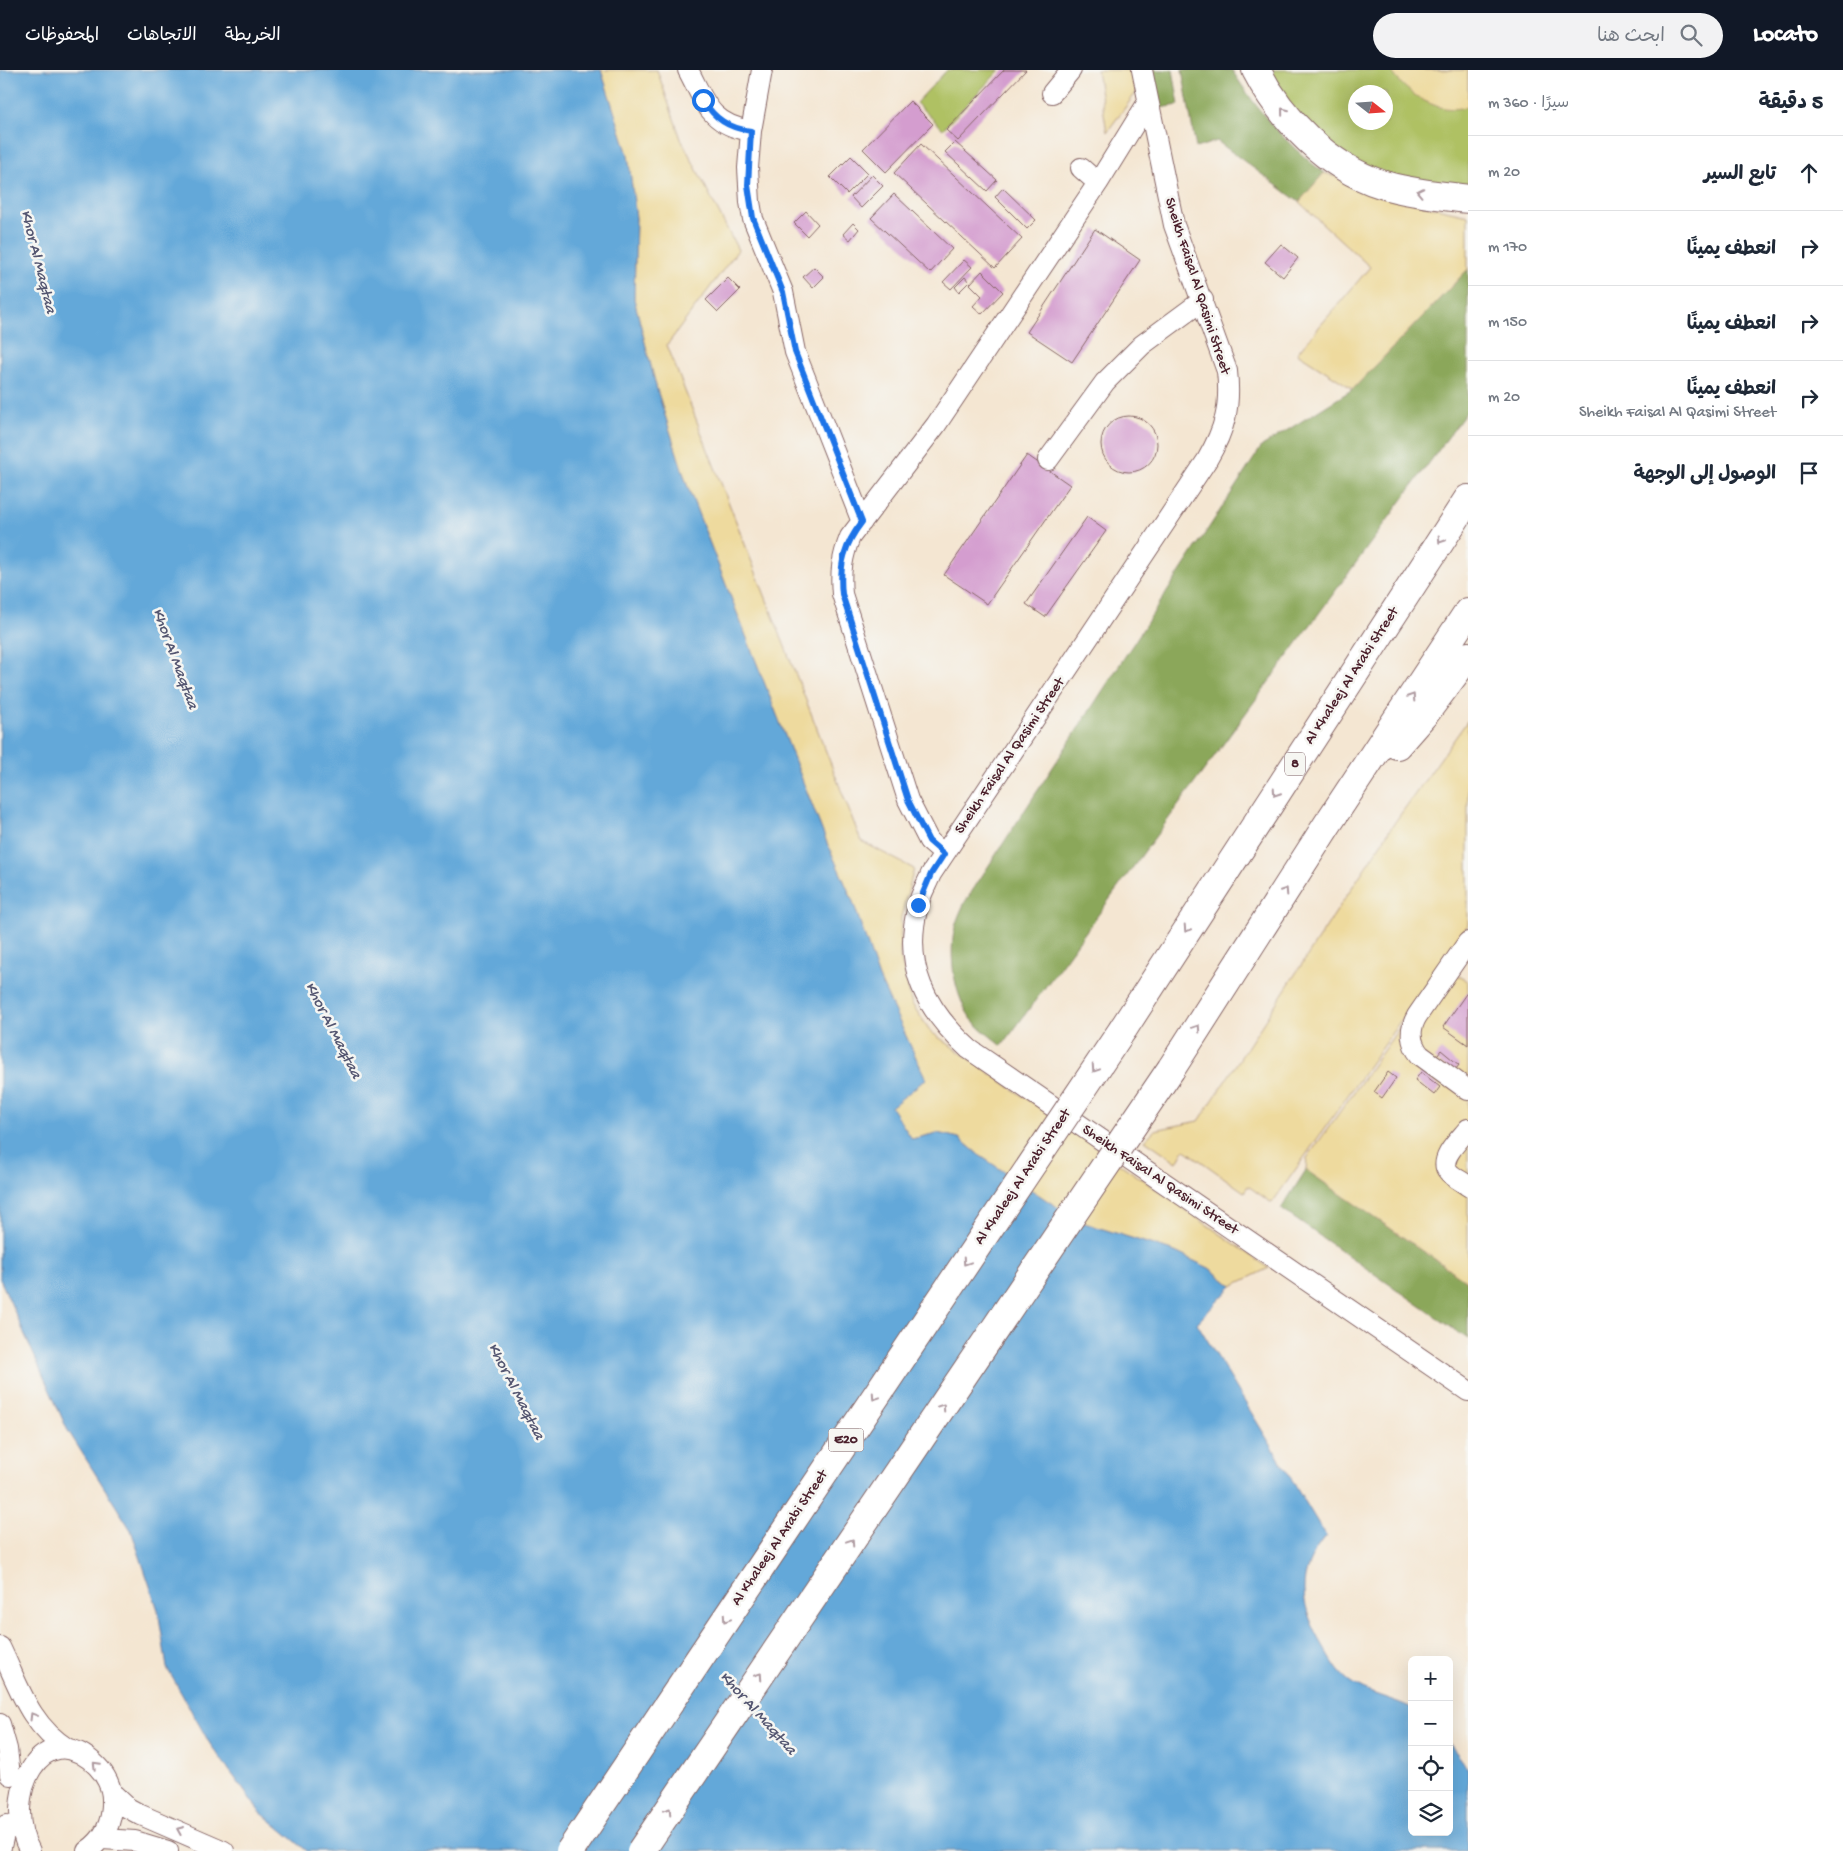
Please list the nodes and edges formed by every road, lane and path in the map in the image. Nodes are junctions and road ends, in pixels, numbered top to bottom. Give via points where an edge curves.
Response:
1 (688, 70) edge
2 (762, 70) edge
3 (1071, 70) edge
4 (1142, 70) edge
5 (1256, 70) edge
6 (1052, 93) dead end
7 (1148, 102) junction
8 (751, 131) junction
9 (1081, 168) dead end
10 (1098, 184) junction
11 (1468, 198) edge
12 (1203, 300) junction
13 (1048, 460) dead end
14 (1468, 499) edge
15 (862, 522) junction
16 (1468, 612) edge
17 (1468, 656) edge
18 (1327, 825) junction
19 (944, 854) junction
20 (1468, 942) edge
21 (1123, 1028) joint
22 (1468, 1090) edge
23 (1468, 1129) edge
24 (1468, 1186) edge
25 (1468, 1391) edge
26 (0, 1647) edge
27 (0, 1724) edge
28 (68, 1749) junction
29 (10, 1774) junction
30 (112, 1793) junction
31 (6, 1825) junction
32 (94, 1845) edge
33 (0, 1851) edge
34 (30, 1851) edge
35 (168, 1851) edge
36 (224, 1851) edge
37 (570, 1851) edge
38 (641, 1851) edge

1 - 8 street via 711,113 722,123
2 - 8 street
3 - 6 street
4 - 7 street, Sheikh Faisal Al Qasimi Street
11 -> 5 highway via 1425,194 1381,184 1334,160 1289,118
7 - 10 street
7 - 12 street, Sheikh Faisal Al Qasimi Street via 1174,225
8 - 15 street via 748,185 753,218 783,292 795,352
9 - 10 street
10 - 15 street via 931,432
12 - 13 street via 1142,345 1117,369 1088,402
12 - 19 street, Sheikh Faisal Al Qasimi Street via 1227,371 1230,394 1219,440
14 -> 21 highway, Al Khaleej Al Arabi Street / 8
15 - 19 street via 842,555 842,594 908,800 929,841
18 -> 16 highway
17 - 18 highway via 1426,712
38 -> 18 highway, bridge via 1171,1069
19 - 25 street, Sheikh Faisal Al Qasimi Street via 918,905 913,938 916,972 922,988 949,1030 970,1049
20 - 22 street via 1417,1016 1412,1036 1420,1055
21 -> 37 highway, Al Khaleej Al Arabi Street / E20, bridge
23 - 24 street via 1447,1157 1446,1164 1448,1172
28 -> 26 street via 36,1721
27 - 29 street
28 - 29 street via 39,1752 26,1758
30 -> 28 street via 104,1773 88,1757
29 - 31 street via 3,1799
30 - 32 street via 113,1809 109,1824
36 -> 30 street via 141,1815
31 - 33 street
31 - 34 street via 17,1842
32 - 35 street via 135,1841

